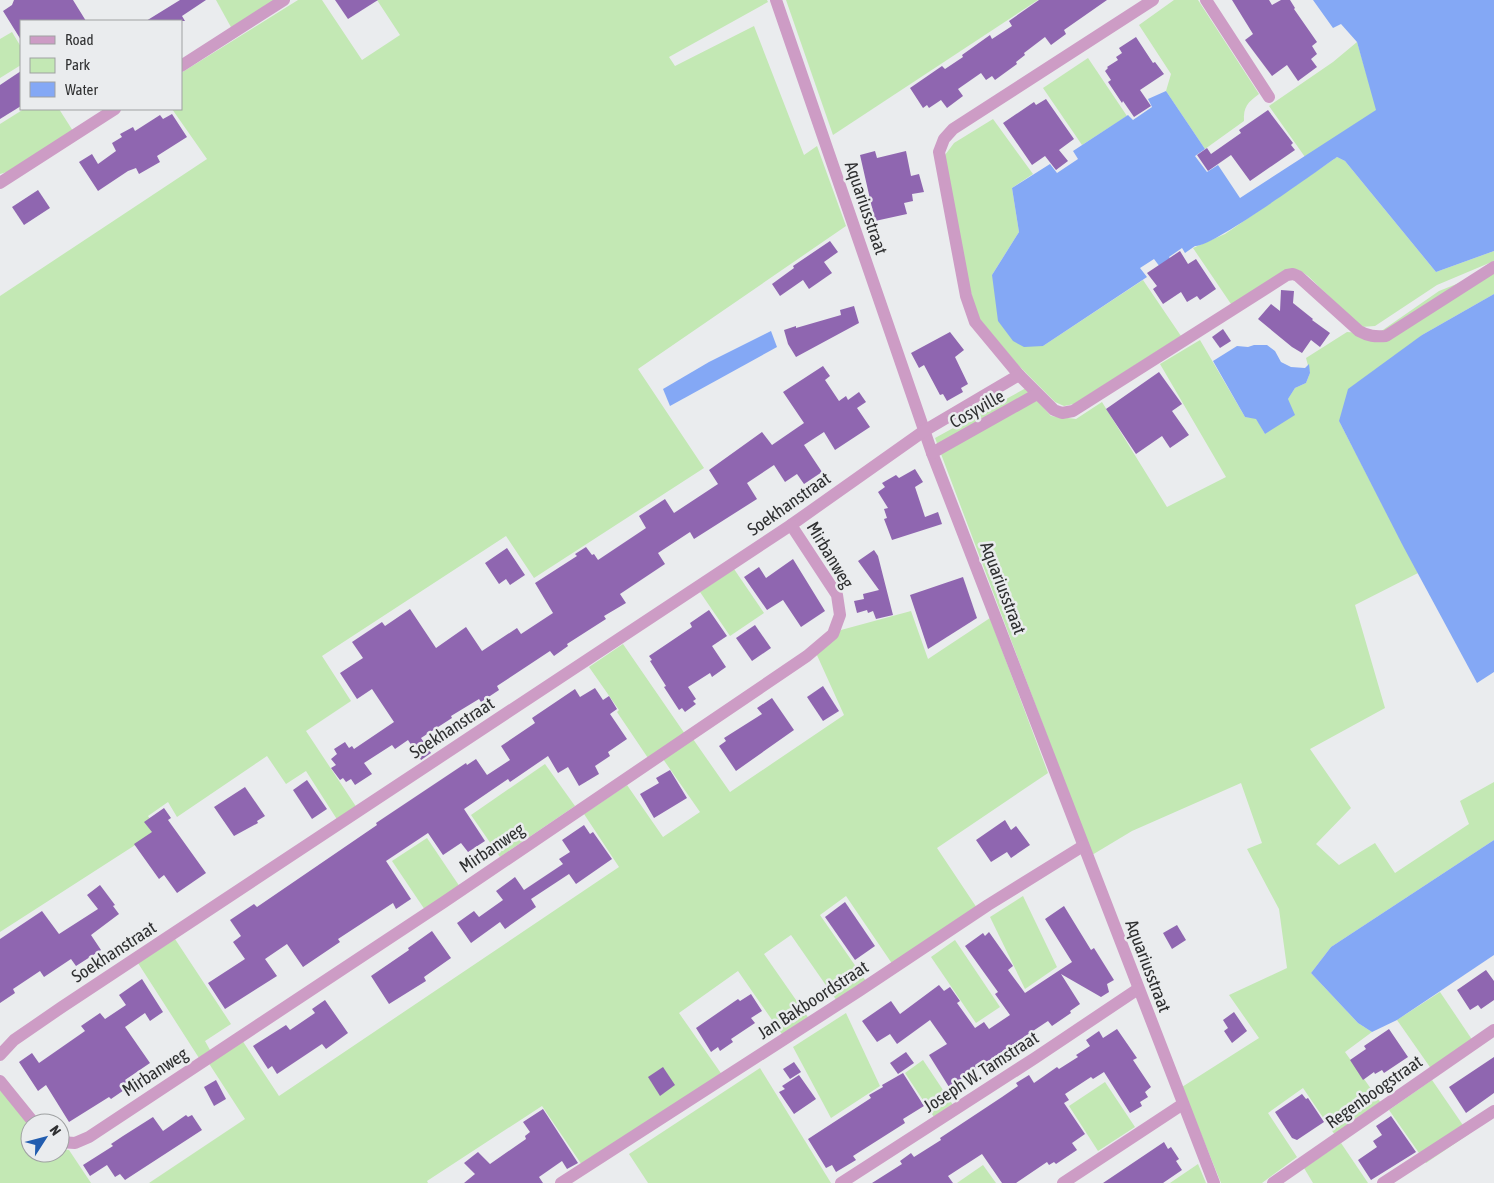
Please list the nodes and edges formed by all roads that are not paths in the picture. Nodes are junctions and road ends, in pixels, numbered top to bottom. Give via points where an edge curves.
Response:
1 (284, 0) edge
2 (776, 0) edge
3 (1153, 0) edge
4 (1206, 0) edge
5 (182, 65) edge
6 (1269, 97) dead end
7 (113, 110) edge
8 (0, 182) edge
9 (1494, 267) edge
10 (1019, 375) junction
11 (1038, 394) junction
12 (944, 421) junction
13 (924, 431) junction
14 (954, 442) junction
15 (932, 453) junction
16 (791, 525) junction
17 (1083, 846) junction
18 (1138, 989) junction
19 (1494, 1030) edge
20 (0, 1055) edge
21 (0, 1081) edge
22 (1183, 1104) junction
23 (1494, 1111) edge
24 (26, 1113) edge
25 (70, 1143) edge
26 (561, 1183) edge
27 (841, 1183) edge
28 (1063, 1183) edge
29 (1214, 1183) edge
30 (1274, 1183) edge
31 (1383, 1183) edge

1 - 5 street
2 - 13 street, Aquariusstraat
3 - 10 street via 953,129 939,152 972,317
4 - 6 street
7 - 8 street
9 - 11 street via 1386,336 1378,337 1359,331 1298,276 1287,275 1073,411 1062,413 1054,410
10 - 11 street
10 - 12 street, Cosyville
11 - 14 street, Cosyville
12 - 13 street, Cosyville
12 - 14 street
13 - 15 street, Aquariusstraat
13 - 16 street, Soekhanstraat
14 - 15 street, Cosyville
15 - 17 street, Aquariusstraat
16 - 20 street, Soekhanstraat via 14,1040
16 - 25 street, Mirbanweg via 838,595 840,615 833,634 807,656 452,897 89,1137
17 - 18 street, Aquariusstraat
17 - 26 street, Jan Bakboordstraat
18 - 22 street, Aquariusstraat
18 - 27 street, Joseph W. Tamstraat
19 - 30 street, Regenboogstraat
21 - 24 street
22 - 28 street
22 - 29 street, Aquariusstraat
23 - 31 street

